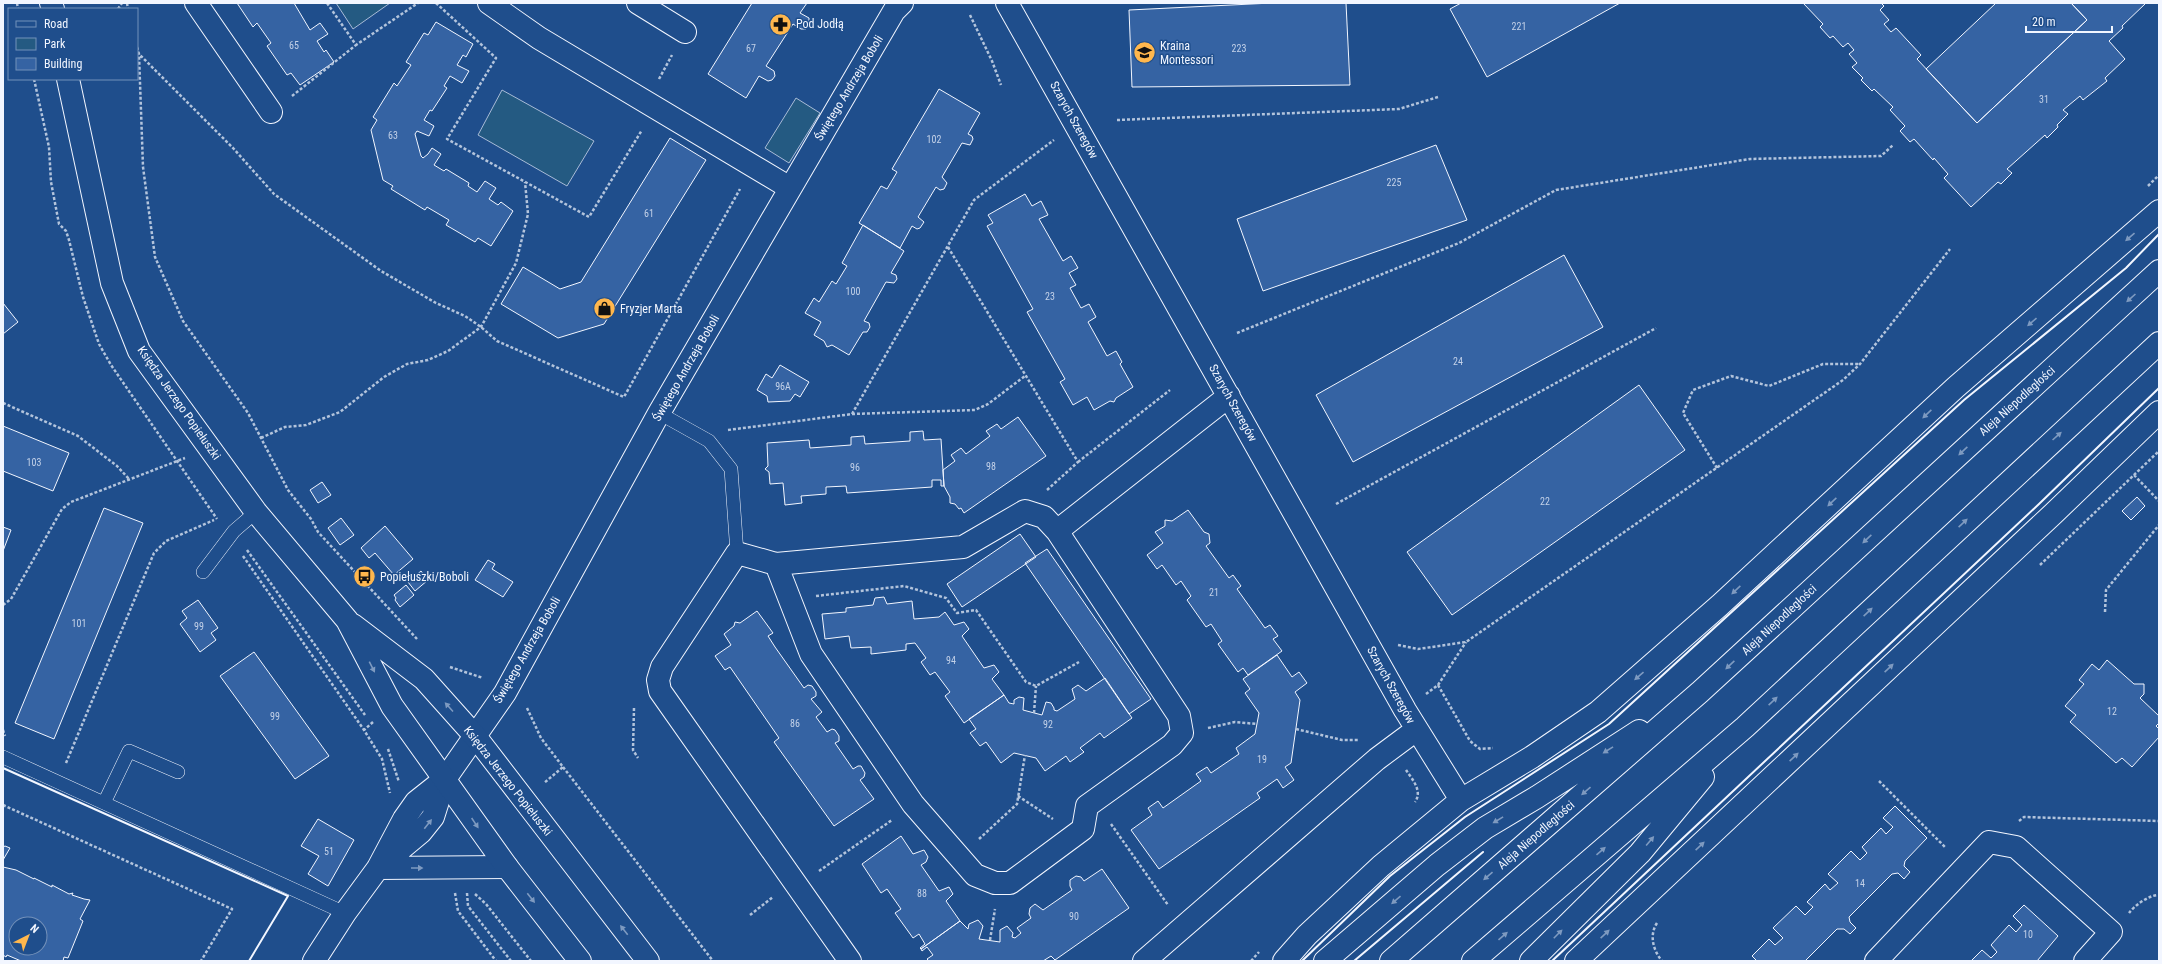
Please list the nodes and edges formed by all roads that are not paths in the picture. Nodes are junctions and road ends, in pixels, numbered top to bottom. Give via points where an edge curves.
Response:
1 (196, 3) edge
2 (489, 3) edge
3 (638, 3) edge
4 (902, 3) edge
5 (1008, 3) edge
6 (685, 32) road end
7 (68, 80) edge
8 (271, 112) road end
9 (790, 188) junction
10 (2159, 210) edge
11 (2159, 271) edge
12 (2159, 342) edge
13 (1229, 396) junction
14 (2159, 412) edge
15 (659, 413) junction
16 (256, 512) junction
17 (1057, 531) junction
18 (737, 553) junction
19 (776, 564) junction
20 (203, 572) dead end
21 (348, 620) junction
22 (1700, 692) junction
23 (1745, 727) junction
24 (1416, 730) junction
25 (475, 736) junction
26 (3, 757) edge
27 (178, 772) dead end
28 (445, 779) junction
29 (1461, 800) junction
30 (104, 803) junction
31 (507, 867) junction
32 (378, 868) junction
33 (345, 913) junction
34 (1582, 959) edge
35 (314, 961) edge
36 (580, 961) edge
37 (648, 961) edge
38 (850, 961) edge
39 (1144, 961) edge
40 (1284, 961) edge
41 (1325, 961) edge
42 (1391, 961) edge
43 (1473, 961) edge
44 (1531, 961) edge
45 (1876, 961) edge
46 (2085, 961) edge

1 - 8 street
2 - 9 street via 539,38
3 - 6 street
4 - 9 street, Świętego Andrzeja Boboli via 894,11
5 - 13 street, Szarych Szeregów
7 - 16 street, Księdza Jerzego Popiełuszki via 112,283 139,351
9 - 15 street, Świętego Andrzeja Boboli
10 -> 29 street via 1956,387 1720,605 1598,712 1532,757
11 -> 22 street, Aleja Niepodległości
23 -> 12 street
13 - 17 street
13 - 24 street, Szarych Szeregów
34 -> 14 street
15 - 18 lane via 709,441 731,469
15 - 25 street, Świętego Andrzeja Boboli via 505,693
16 - 20 lane via 234,531
16 - 21 street, Księdza Jerzego Popiełuszki
17 - 19 street via 1044,518 1025,511 963,547
17 - 19 street via 1179,716 1182,733 1172,745 1087,806 1083,829 1010,883 995,883 975,875 913,804 811,654
18 - 19 street
18 - 38 street via 662,667 658,680 660,691
25 -> 21 street, Księdza Jerzego Popiełuszki via 424,679
21 -> 28 street, Księdza Jerzego Popiełuszki via 392,706
22 -> 41 street via 1485,828 1437,865
22 -> 42 street, Aleja Niepodległości
43 -> 23 street
44 -> 23 street via 1640,853
24 - 29 street, Szarych Szeregów
24 - 39 street via 1391,748
25 - 28 street, Świętego Andrzeja Boboli
37 -> 25 street, Księdza Jerzego Popiełuszki
26 - 30 lane
27 - 30 lane via 129,751
28 -> 31 street, Księdza Jerzego Popiełuszki
28 - 32 street via 433,817 421,832
29 - 40 street via 1381,866 1307,935
30 - 33 lane
32 -> 31 street
31 -> 36 street, Księdza Jerzego Popiełuszki
32 - 33 street
33 - 35 street
45 - 46 street via 1989,842 2016,847 2111,932

